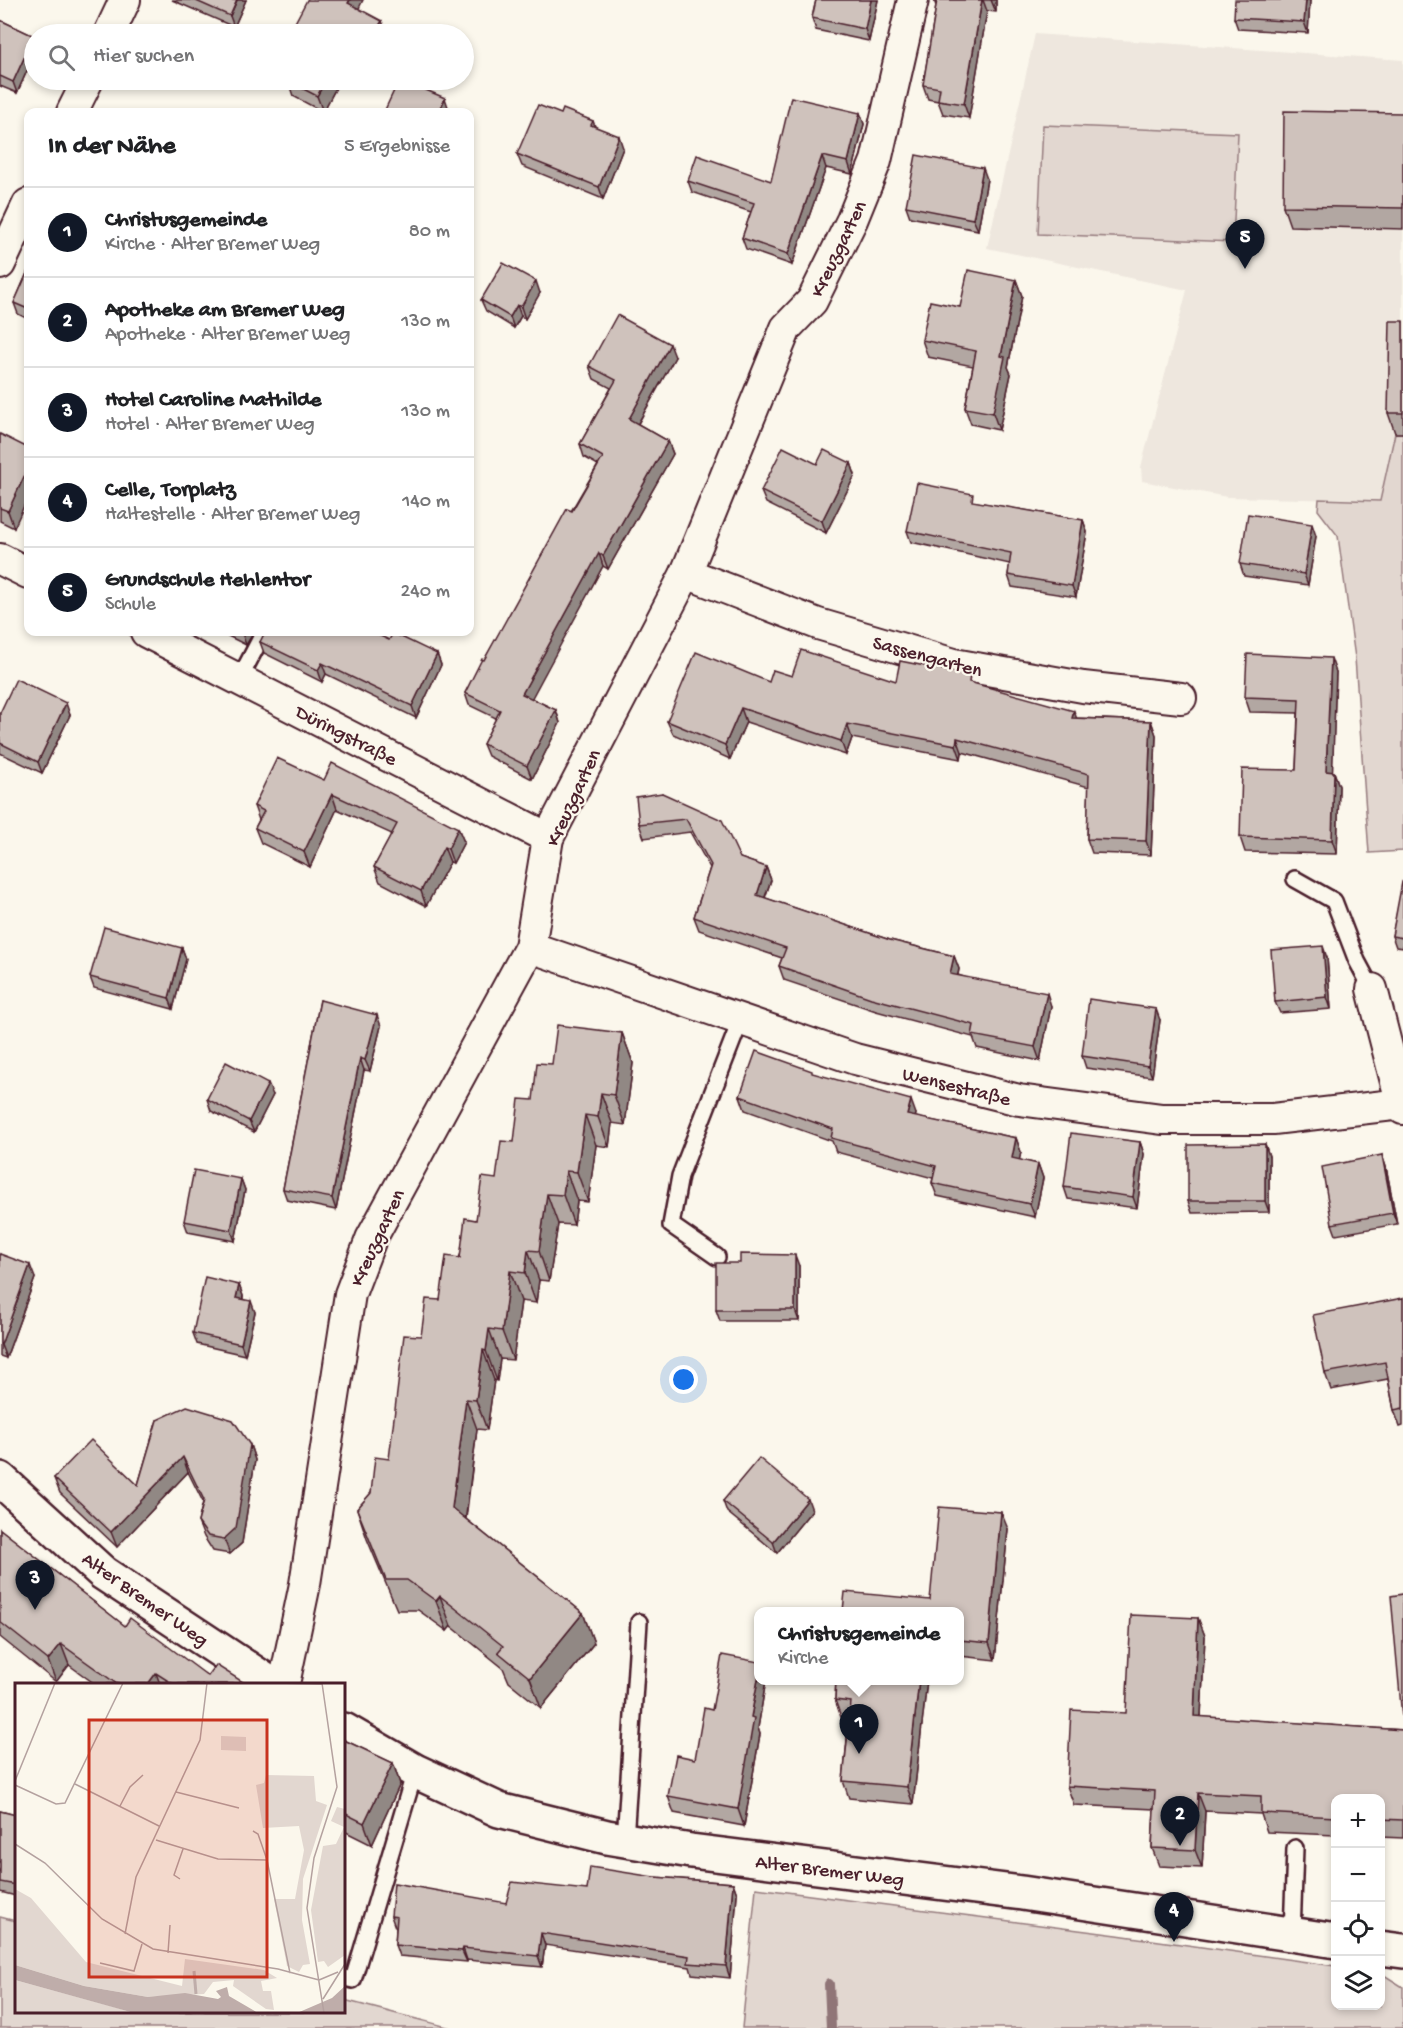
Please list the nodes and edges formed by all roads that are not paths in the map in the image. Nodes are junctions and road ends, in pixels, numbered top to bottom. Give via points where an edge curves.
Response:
1 (125, 0) edge
2 (913, 0) edge
3 (114, 24) edge
4 (83, 90) edge
5 (74, 108) edge
6 (24, 213) edge
7 (0, 264) edge
8 (0, 559) edge
9 (24, 571) edge
10 (686, 573) junction
11 (154, 636) edge
12 (262, 636) edge
13 (240, 678) junction
14 (1181, 698) dead end
15 (548, 838) junction
16 (1295, 879) dead end
17 (530, 947) junction
18 (1372, 989) joint
19 (741, 1019) junction
20 (1402, 1106) edge
21 (717, 1257) dead end
22 (0, 1479) edge
23 (639, 1622) dead end
24 (270, 1683) edge
25 (284, 1683) edge
26 (345, 1731) edge
27 (415, 1772) junction
28 (625, 1840) junction
29 (1295, 1848) dead end
30 (1292, 1934) junction
31 (1331, 1940) edge
32 (345, 1978) edge

1 - 3 street
2 - 10 street, Kreuzgarten via 876,161 812,302 786,328
4 - 5 street
6 - 7 street
8 - 9 street
10 - 14 street, Sassengarten via 818,624 954,664 1083,687
10 - 15 street, Kreuzgarten
11 - 13 street, Düringstraße
12 - 13 lane
13 - 15 street, Düringstraße
15 - 17 street, Kreuzgarten
16 - 18 lane via 1334,901
17 - 19 street, Wensestraße
17 - 25 street, Kreuzgarten via 371,1239 350,1294 305,1584
18 - 20 street
19 - 20 street, Wensestraße via 855,1059 1019,1100 1162,1119 1273,1119
19 - 21 lane via 680,1176 671,1225
22 - 24 street, Alter Bremer Weg via 103,1573
23 - 28 lane
26 - 27 street, Alter Bremer Weg
27 - 28 street, Alter Bremer Weg via 499,1810
27 - 32 lane via 353,1980
28 - 30 street, Alter Bremer Weg
29 - 30 lane
30 - 31 street, Alter Bremer Weg

